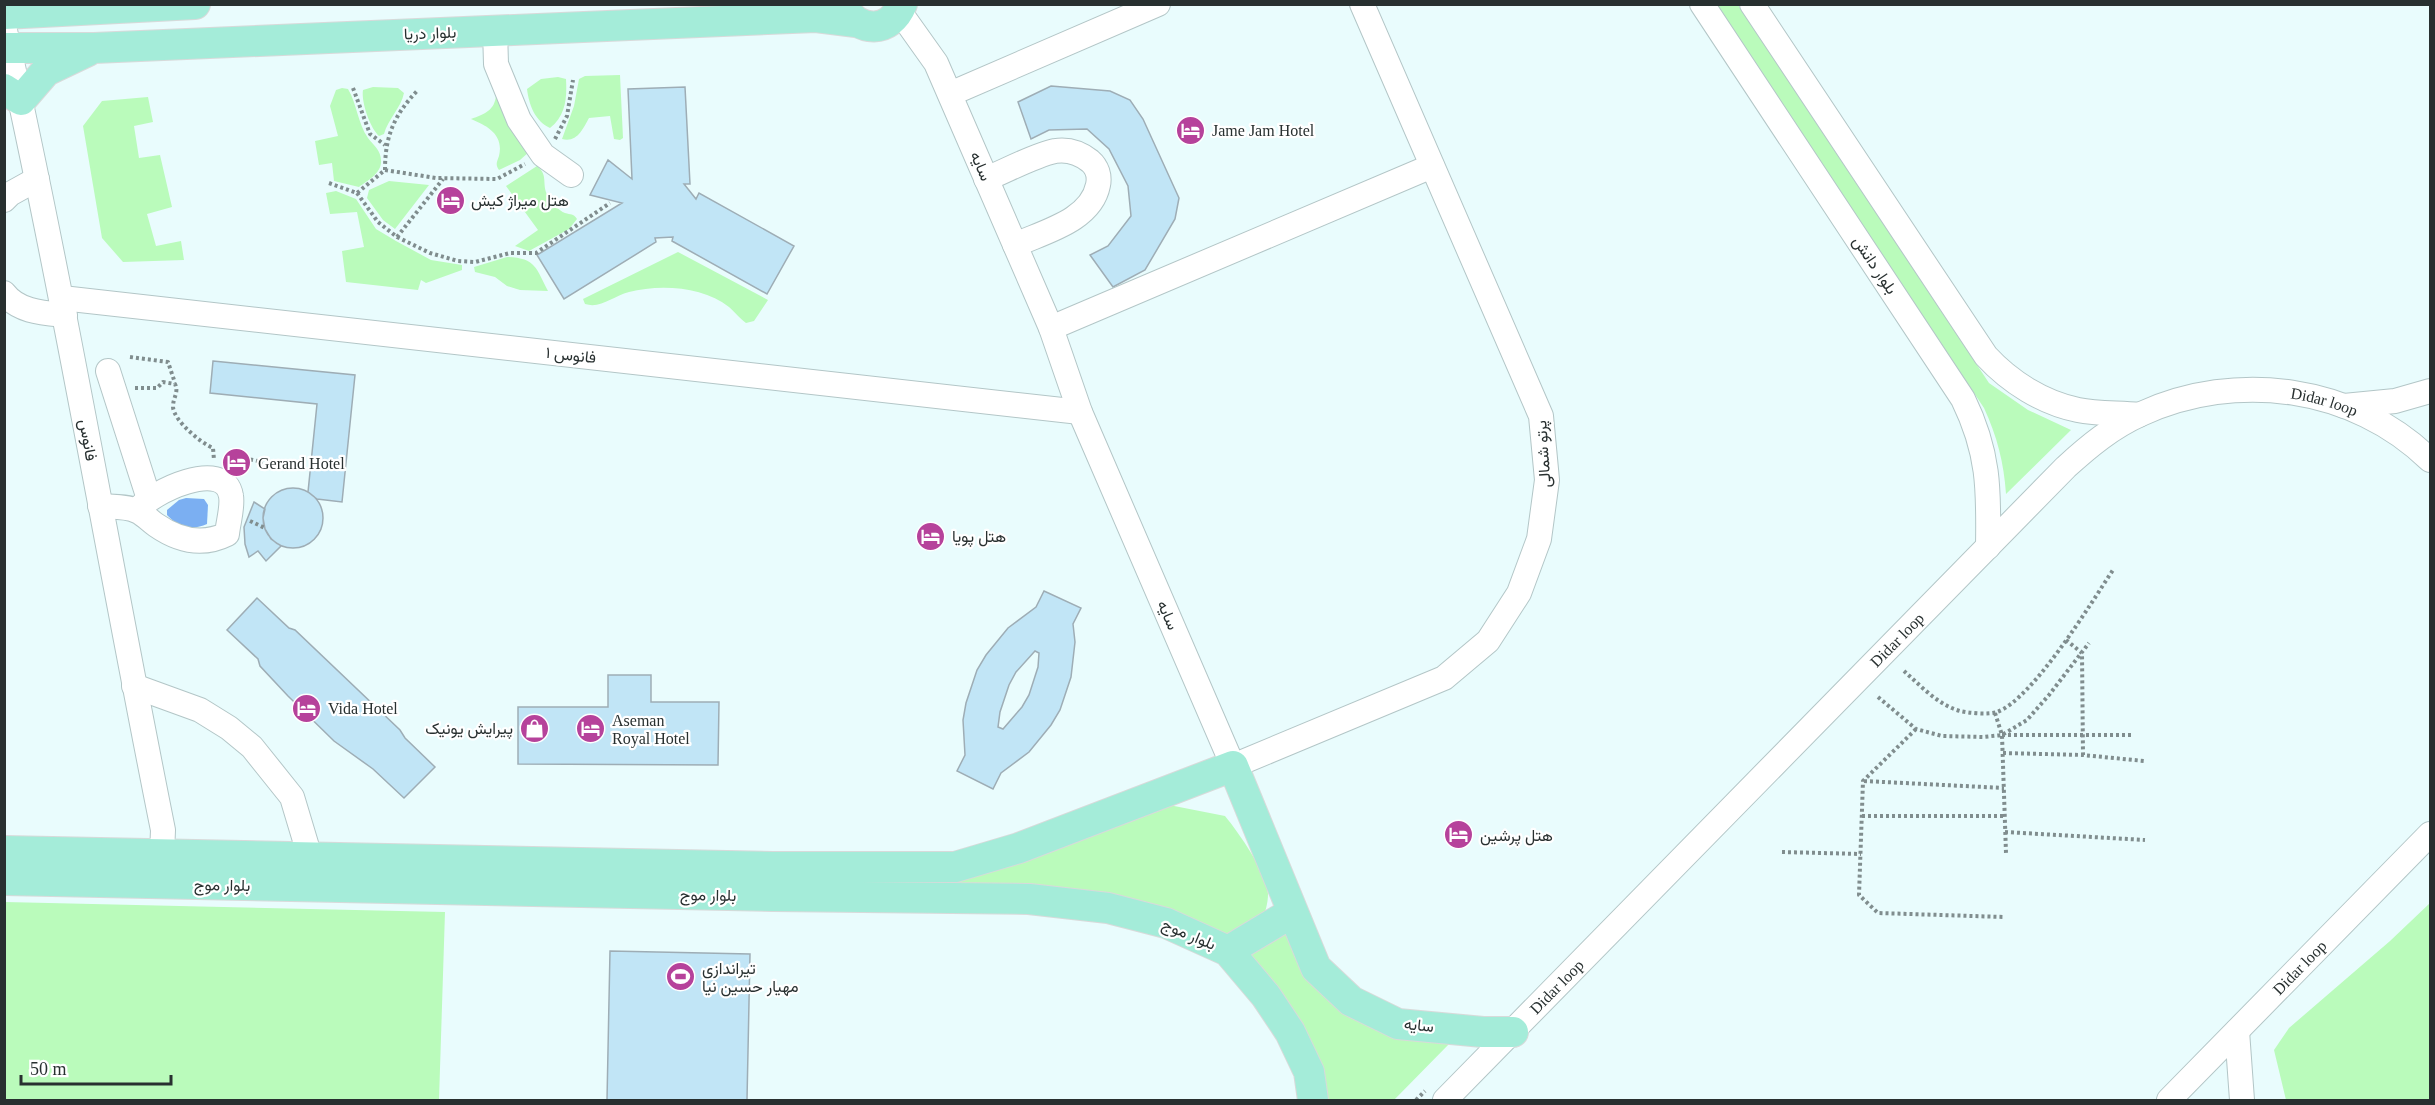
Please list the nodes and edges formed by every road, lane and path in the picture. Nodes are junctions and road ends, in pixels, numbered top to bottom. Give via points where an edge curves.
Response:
1 (195, 4) edge
2 (1158, 4) edge
3 (1362, 4) edge
4 (1702, 4) edge
5 (1752, 4) edge
6 (85, 7) edge
7 (901, 8) edge
8 (849, 13) edge
9 (4, 14) edge
10 (495, 30) junction
11 (6, 41) edge
12 (94, 48) junction
13 (573, 80) dead end
14 (354, 88) dead end
15 (418, 90) dead end
16 (950, 94) junction
17 (13, 95) edge
18 (385, 145) junction
19 (543, 155) junction
20 (1432, 166) junction
21 (385, 170) junction
22 (571, 175) dead end
23 (443, 178) junction
24 (37, 179) junction
25 (986, 179) junction
26 (329, 183) dead end
27 (357, 193) junction
28 (4, 200) edge
29 (610, 203) dead end
30 (397, 237) junction
31 (1015, 245) junction
32 (4, 293) edge
33 (63, 307) junction
34 (1051, 328) junction
35 (130, 357) dead end
36 (109, 378) joint
37 (175, 384) junction
38 (2430, 391) edge
39 (2344, 406) junction
40 (1080, 412) junction
41 (2139, 414) junction
42 (2430, 460) edge
43 (214, 462) dead end
44 (100, 506) junction
45 (1988, 547) junction
46 (2113, 570) dead end
47 (2066, 640) junction
48 (2089, 643) dead end
49 (2082, 653) junction
50 (1904, 671) dead end
51 (134, 686) junction
52 (1878, 697) dead end
53 (1995, 713) junction
54 (1916, 729) junction
55 (2083, 734) junction
56 (2002, 735) junction
57 (2133, 735) dead end
58 (2003, 753) junction
59 (2083, 755) junction
60 (2144, 760) dead end
61 (1233, 766) junction
62 (1863, 781) junction
63 (2004, 788) junction
64 (1862, 816) junction
65 (2005, 816) junction
66 (2005, 832) junction
67 (2430, 834) edge
68 (2145, 840) dead end
69 (4, 851) edge
70 (1782, 852) dead end
71 (2006, 853) dead end
72 (1861, 854) junction
73 (310, 857) junction
74 (773, 867) junction
75 (161, 869) junction
76 (4, 880) edge
77 (773, 896) junction
78 (1293, 912) junction
79 (2004, 917) dead end
80 (1228, 951) junction
81 (2237, 1031) junction
82 (1513, 1032) junction
83 (1313, 1101) edge
84 (1445, 1101) edge
85 (2169, 1101) edge
86 (2242, 1101) edge

1 - 6 main road
2 - 16 street
3 - 20 street, پرتو شمالی
4 - 45 street, بلوار دانش via 1963,399 1986,462
5 - 41 street via 1999,371 2057,404 2079,410
6 - 9 main road
7 - 8 main road, بلوار دریا via 893,19 875,27
7 - 16 street, سایه via 936,63
8 - 10 main road, بلوار دریا
10 - 12 main road, بلوار دریا
10 - 19 street via 496,64 519,120
11 - 12 main road, بلوار دریا
11 - 17 street, فانوس
12 - 17 main road via 46,71
13 - 19 path via 567,116
14 - 18 path via 370,134
15 - 18 path via 406,103
16 - 25 street, سایه
17 - 24 street, فانوس
18 - 21 path
19 - 22 street
19 - 23 path via 497,179
20 - 34 street
20 - 61 street, پرتو شمالی via 1542,416 1548,480 1539,539 1519,593 1488,641 1444,678
21 - 23 path
21 - 27 path
23 - 30 path
24 - 28 street
24 - 33 street, فانوس
25 - 31 street, سایه
25 - 31 street via 1055,151 1074,151 1095,166 1097,192 1075,218
26 - 27 path
27 - 30 path via 378,222
29 - 30 path via 536,254 458,261 430,254
31 - 34 street, سایه
32 - 33 street, فانوس ۱ via 33,312
33 - 40 street, فانوس ۱
33 - 44 street, فانوس
34 - 40 street, سایه
35 - 37 path via 168,362
36 - 37 path via 146,389 158,388 163,382
36 - 44 street via 143,505
37 - 43 path via 176,417 196,438 213,448
38 - 39 street via 2395,401
39 - 41 street, Didar loop via 2286,391 2236,390 2196,395
39 - 42 street, Didar loop via 2398,434
40 - 61 street, سایه
41 - 45 street, Didar loop via 2088,446
44 - 51 street, فانوس
45 - 82 street, Didar loop
46 - 47 path
47 - 49 path
47 - 53 path via 2029,686
48 - 49 path
49 - 55 path
49 - 56 path via 2027,720
50 - 53 path via 1940,702 1961,711
51 - 73 street via 200,710 252,747 292,797
51 - 75 street, فانوس via 163,830
52 - 54 path
53 - 56 path
54 - 56 path via 1942,736
54 - 62 path
55 - 56 path
55 - 57 path
55 - 59 path
56 - 58 path
58 - 59 path
58 - 63 path
59 - 60 path
61 - 74 main road, بلوار موج via 1019,848 955,867
61 - 78 main road, سایه
62 - 63 path
62 - 64 path
63 - 65 path
64 - 65 path
64 - 72 path
65 - 66 path
66 - 68 path
66 - 71 path
67 - 81 street, Didar loop
69 - 75 main road, بلوار موج
70 - 72 path
72 - 79 path via 1859,895 1878,913
73 - 74 main road, بلوار موج
73 - 75 main road, بلوار موج
74 - 77 main road
75 - 76 main road, بلوار موج
75 - 77 main road, بلوار موج
77 - 80 main road, بلوار موج via 1029,899 1108,908 1166,923
78 - 80 main road
78 - 82 main road, سایه via 1316,968 1352,1001 1398,1024
80 - 83 main road, بلوار موج via 1290,1032 1309,1072
81 - 85 street, Didar loop
81 - 86 street
82 - 84 street, Didar loop

